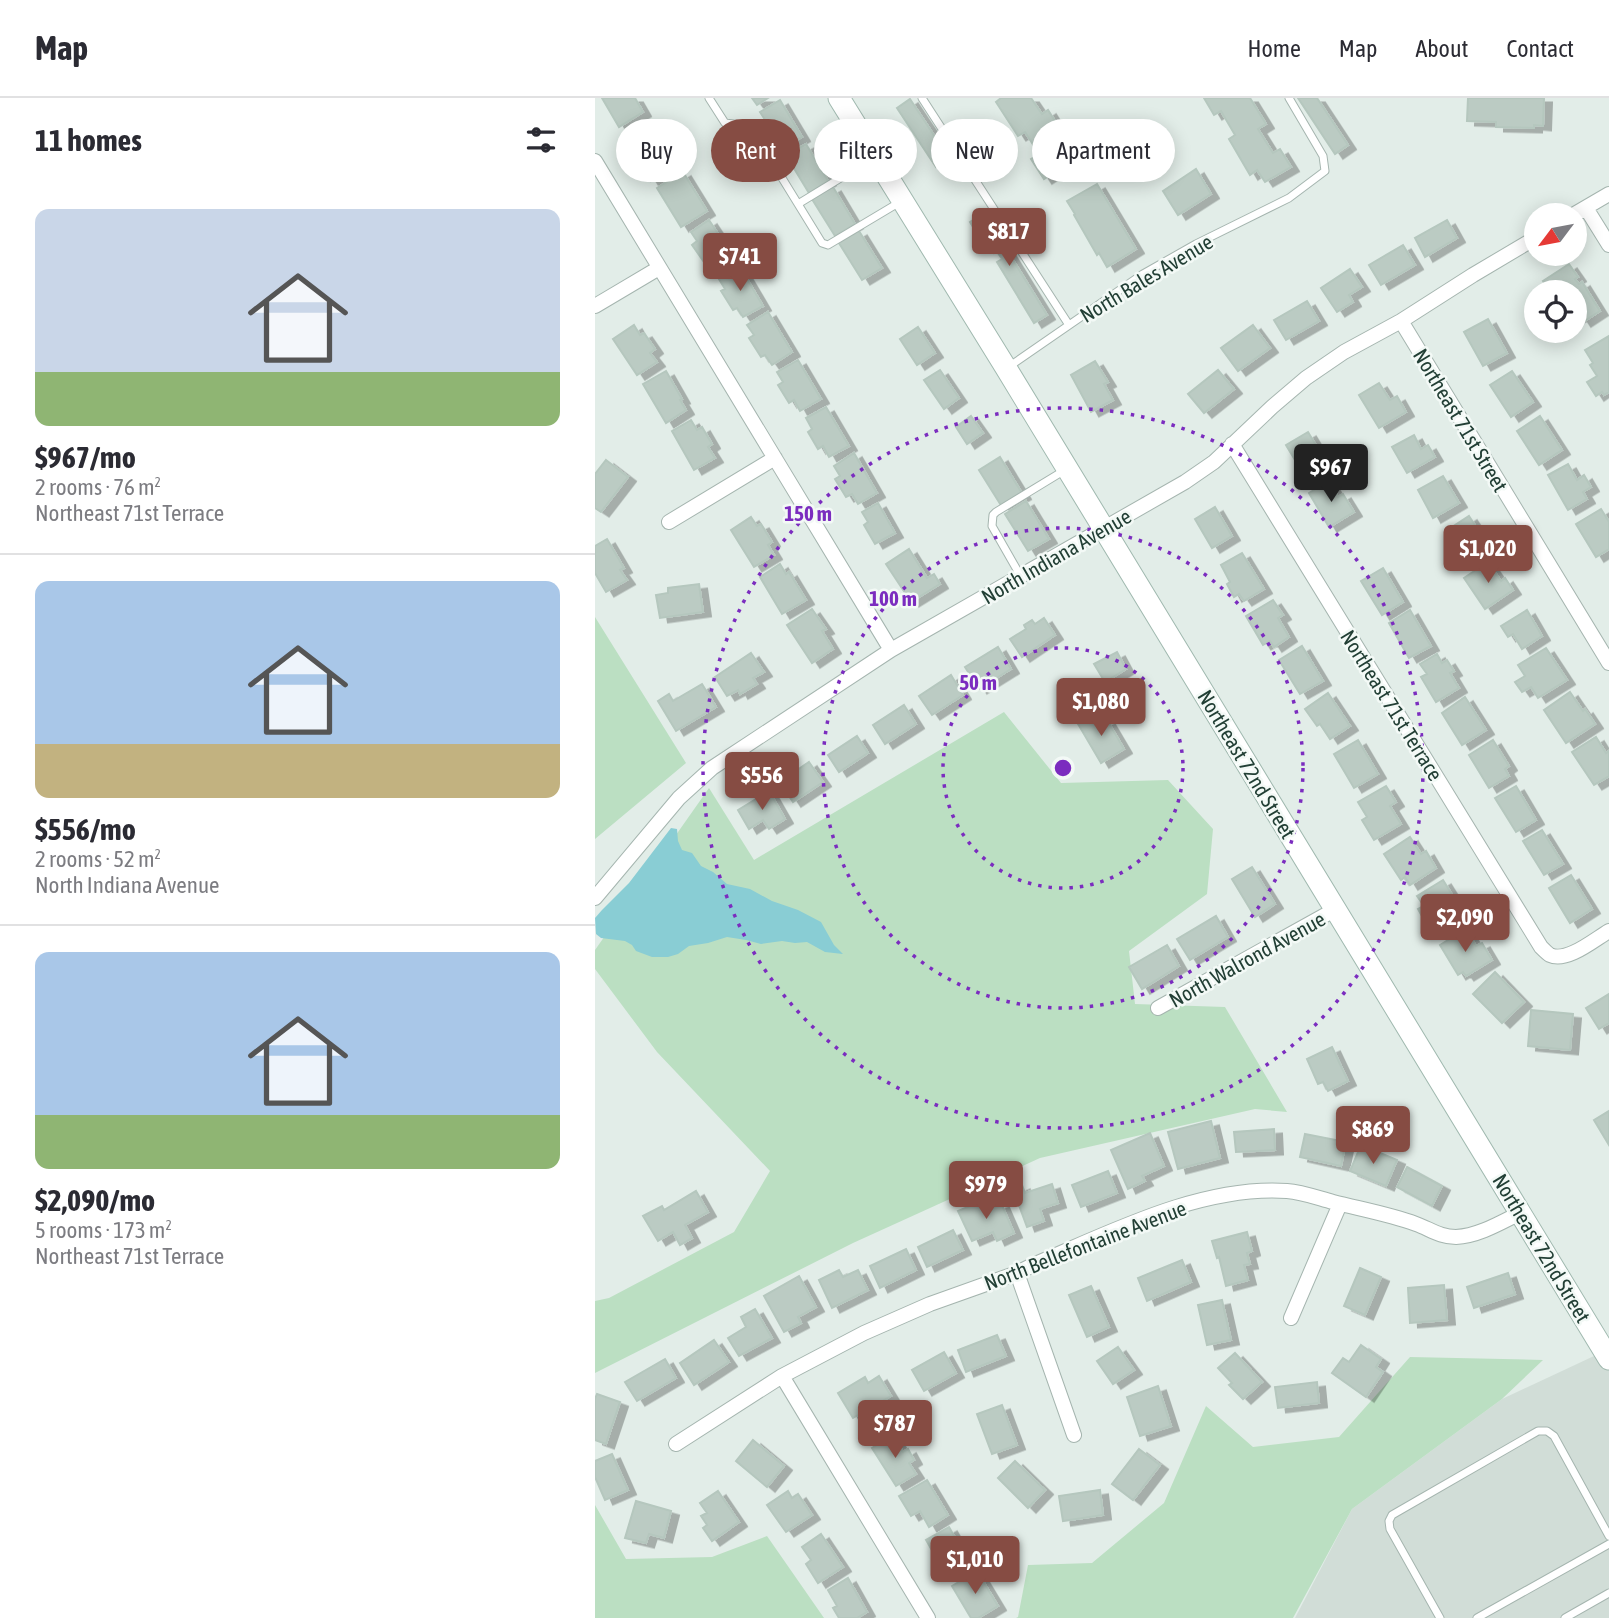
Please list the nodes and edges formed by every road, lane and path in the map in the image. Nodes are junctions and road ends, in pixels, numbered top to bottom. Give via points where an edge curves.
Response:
1 (709, 98) edge
2 (839, 98) edge
3 (922, 98) edge
4 (1289, 98) edge
5 (852, 119) edge
6 (595, 162) edge
7 (834, 182) edge
8 (891, 182) edge
9 (1609, 194) edge
10 (902, 200) junction
11 (798, 204) junction
12 (1587, 206) edge
13 (1587, 220) edge
14 (1524, 245) edge
15 (1609, 245) edge
16 (659, 268) junction
17 (595, 306) edge
18 (1401, 321) junction
19 (1069, 325) junction
20 (1006, 368) junction
21 (1232, 444) junction
22 (775, 458) junction
23 (1067, 469) junction
24 (669, 522) dead end
25 (1104, 529) junction
26 (1021, 576) junction
27 (891, 650) junction
28 (1609, 663) edge
29 (595, 898) edge
30 (1336, 909) junction
31 (1609, 930) edge
32 (1159, 1008) dead end
33 (1340, 1204) junction
34 (1520, 1213) junction
35 (1017, 1273) junction
36 (1291, 1318) dead end
37 (1609, 1359) edge
38 (782, 1376) junction
39 (1074, 1435) dead end
40 (676, 1444) dead end
41 (1609, 1536) edge
42 (1609, 1544) edge
43 (1609, 1593) edge
44 (927, 1618) edge
45 (1440, 1618) edge
46 (1477, 1618) edge
47 (1565, 1618) edge

1 - 11 lane via 725,123 750,126
2 - 5 main road, Northeast 72nd Street
3 - 19 lane
4 - 19 lane, North Bales Avenue via 1323,156 1325,171 1289,198 1143,274
6 - 16 street
7 - 11 lane
8 - 10 main road, Northeast 72nd Street
9 - 12 street
10 - 11 lane via 828,245 822,243
10 - 20 main road, Northeast 72nd Street
13 - 15 street
14 - 18 street, North Indiana Avenue
16 - 17 street
16 - 22 street
18 - 21 street, North Indiana Avenue via 1305,378
18 - 28 street, Northeast 71st Street
19 - 20 lane, North Bales Avenue
20 - 23 main road, Northeast 72nd Street
21 - 25 street, North Indiana Avenue via 1185,482
21 - 31 street, Northeast 71st Terrace via 1541,947 1559,957 1570,955
22 - 24 street
22 - 27 street
23 - 25 main road, Northeast 72nd Street
23 - 26 lane via 993,515 992,526
25 - 26 street, North Indiana Avenue
25 - 30 main road, Northeast 72nd Street
26 - 27 street, North Indiana Avenue
27 - 29 street, North Indiana Avenue via 712,768 678,798
30 - 32 street, North Walrond Avenue
30 - 34 main road, Northeast 72nd Street
33 - 34 street, North Bellefontaine Avenue via 1447,1237 1482,1231
33 - 35 street, North Bellefontaine Avenue via 1288,1191 1213,1197 1157,1213
33 - 36 street
34 - 37 main road, Northeast 72nd Street
35 - 38 street, North Bellefontaine Avenue via 930,1304
35 - 39 street
38 - 40 street, North Bellefontaine Avenue
38 - 44 street
41 - 45 lane via 1553,1436 1538,1432 1392,1515 1390,1529
42 - 46 lane
43 - 47 lane

